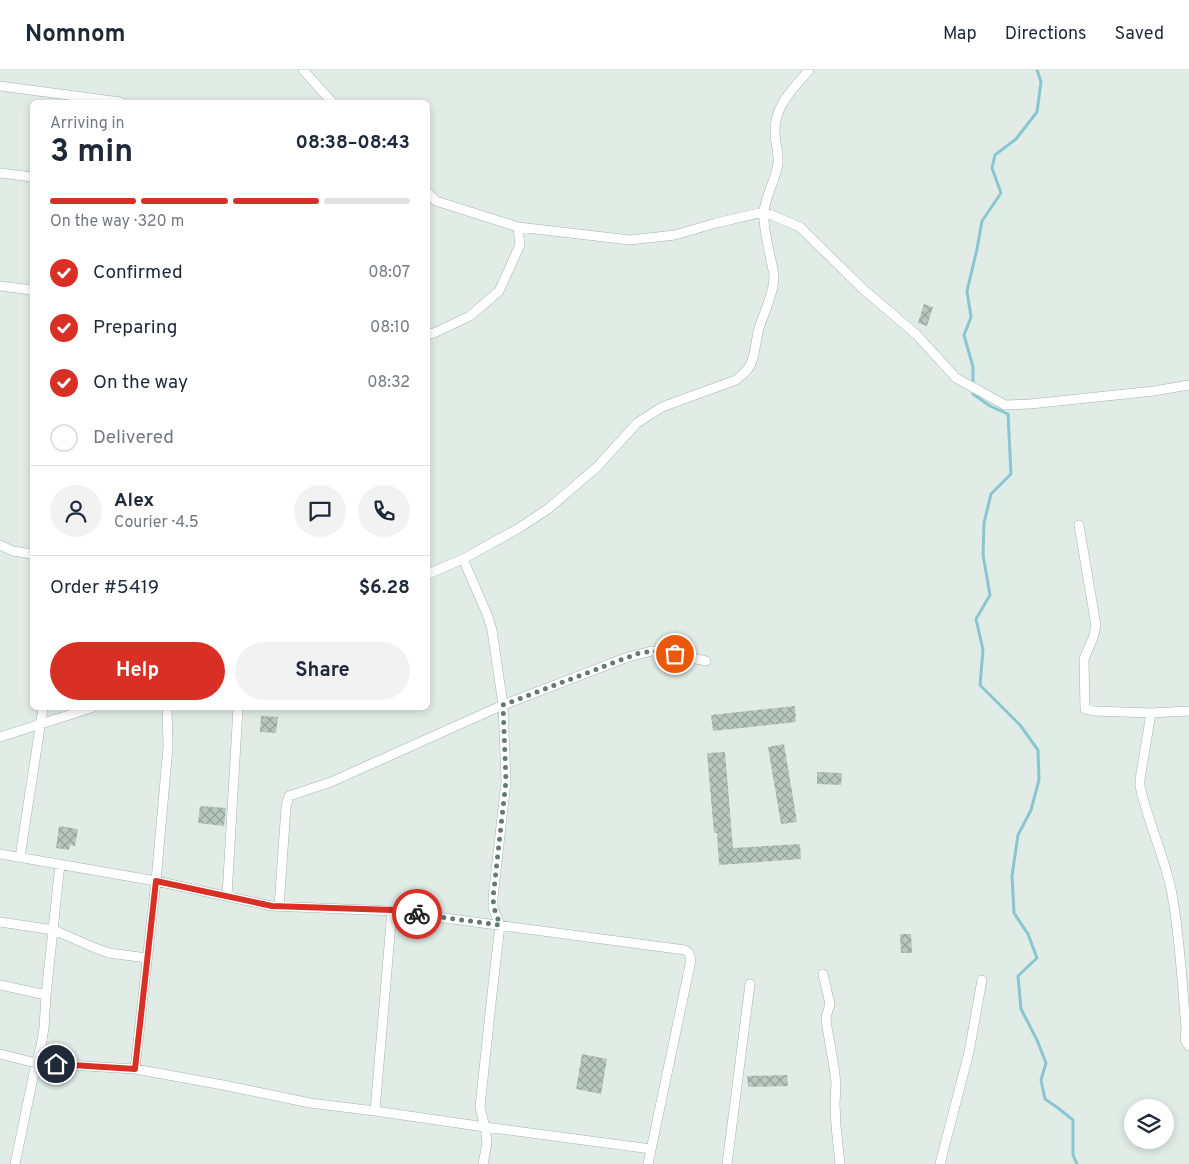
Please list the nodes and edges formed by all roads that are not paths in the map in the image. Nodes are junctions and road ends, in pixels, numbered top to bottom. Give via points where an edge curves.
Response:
1 (303, 70) edge
2 (808, 70) edge
3 (0, 86) edge
4 (105, 100) edge
5 (330, 100) edge
6 (0, 173) edge
7 (30, 177) edge
8 (430, 195) edge
9 (764, 212) junction
10 (518, 227) junction
11 (0, 286) edge
12 (30, 290) edge
13 (430, 334) edge
14 (1189, 385) edge
15 (1079, 525) dead end
16 (0, 545) edge
17 (30, 554) edge
18 (463, 560) junction
19 (430, 573) edge
20 (706, 661) dead end
21 (503, 705) junction
22 (43, 710) edge
23 (84, 710) edge
24 (167, 710) edge
25 (238, 710) edge
26 (1189, 711) edge
27 (1151, 713) junction
28 (40, 725) junction
29 (0, 737) edge
30 (0, 854) edge
31 (20, 857) junction
32 (60, 864) junction
33 (156, 881) junction
34 (227, 896) junction
35 (279, 907) junction
36 (392, 910) junction
37 (0, 922) edge
38 (500, 925) junction
39 (54, 930) junction
40 (147, 958) junction
41 (824, 974) dead end
42 (982, 980) dead end
43 (750, 984) dead end
44 (0, 985) edge
45 (46, 995) junction
46 (1189, 1046) edge
47 (0, 1054) edge
48 (36, 1064) junction
49 (135, 1069) junction
50 (375, 1111) junction
51 (485, 1127) junction
52 (651, 1149) junction
53 (15, 1164) edge
54 (483, 1164) edge
55 (648, 1164) edge
56 (727, 1164) edge
57 (840, 1164) edge
58 (940, 1164) edge

1 - 5 street
2 - 9 street via 784,100 777,117 778,161
3 - 4 street
6 - 7 street
8 - 10 street via 436,201
9 - 10 street via 675,235 630,240
9 - 14 street via 800,227 863,289 917,335 956,378 1005,405
9 - 18 street via 774,282 745,373 736,380 662,407 638,423 548,510
10 - 13 street via 520,245 499,291 470,316
11 - 12 street
15 - 27 street via 1096,626 1084,659 1085,709
16 - 17 street
18 - 19 street
18 - 21 street via 492,630
20 - 21 street via 660,651 639,653
21 - 35 street via 343,776 289,796
21 - 38 street via 506,781 493,898
22 - 28 street
23 - 28 street
24 - 33 street via 168,748
25 - 34 street
26 - 27 street
27 - 46 street via 1140,786 1172,893 1180,943 1185,1040
28 - 29 street
28 - 31 street
30 - 31 street
31 - 32 street
32 - 33 street
32 - 39 street
33 - 34 street
33 - 40 street
34 - 35 street
35 - 36 street
36 - 38 street
36 - 50 street
37 - 39 street
38 - 51 street via 480,1107
38 - 52 street via 689,953 691,960
39 - 40 street via 109,953
39 - 45 street
40 - 49 street
41 - 57 street via 830,1004 826,1017 836,1084
42 - 58 street via 969,1052
43 - 56 street
44 - 45 street
45 - 48 street via 44,1028
47 - 48 street
48 - 49 street
48 - 53 street
49 - 50 street via 310,1103
50 - 51 street
51 - 52 street
51 - 54 street via 487,1143
52 - 55 street

